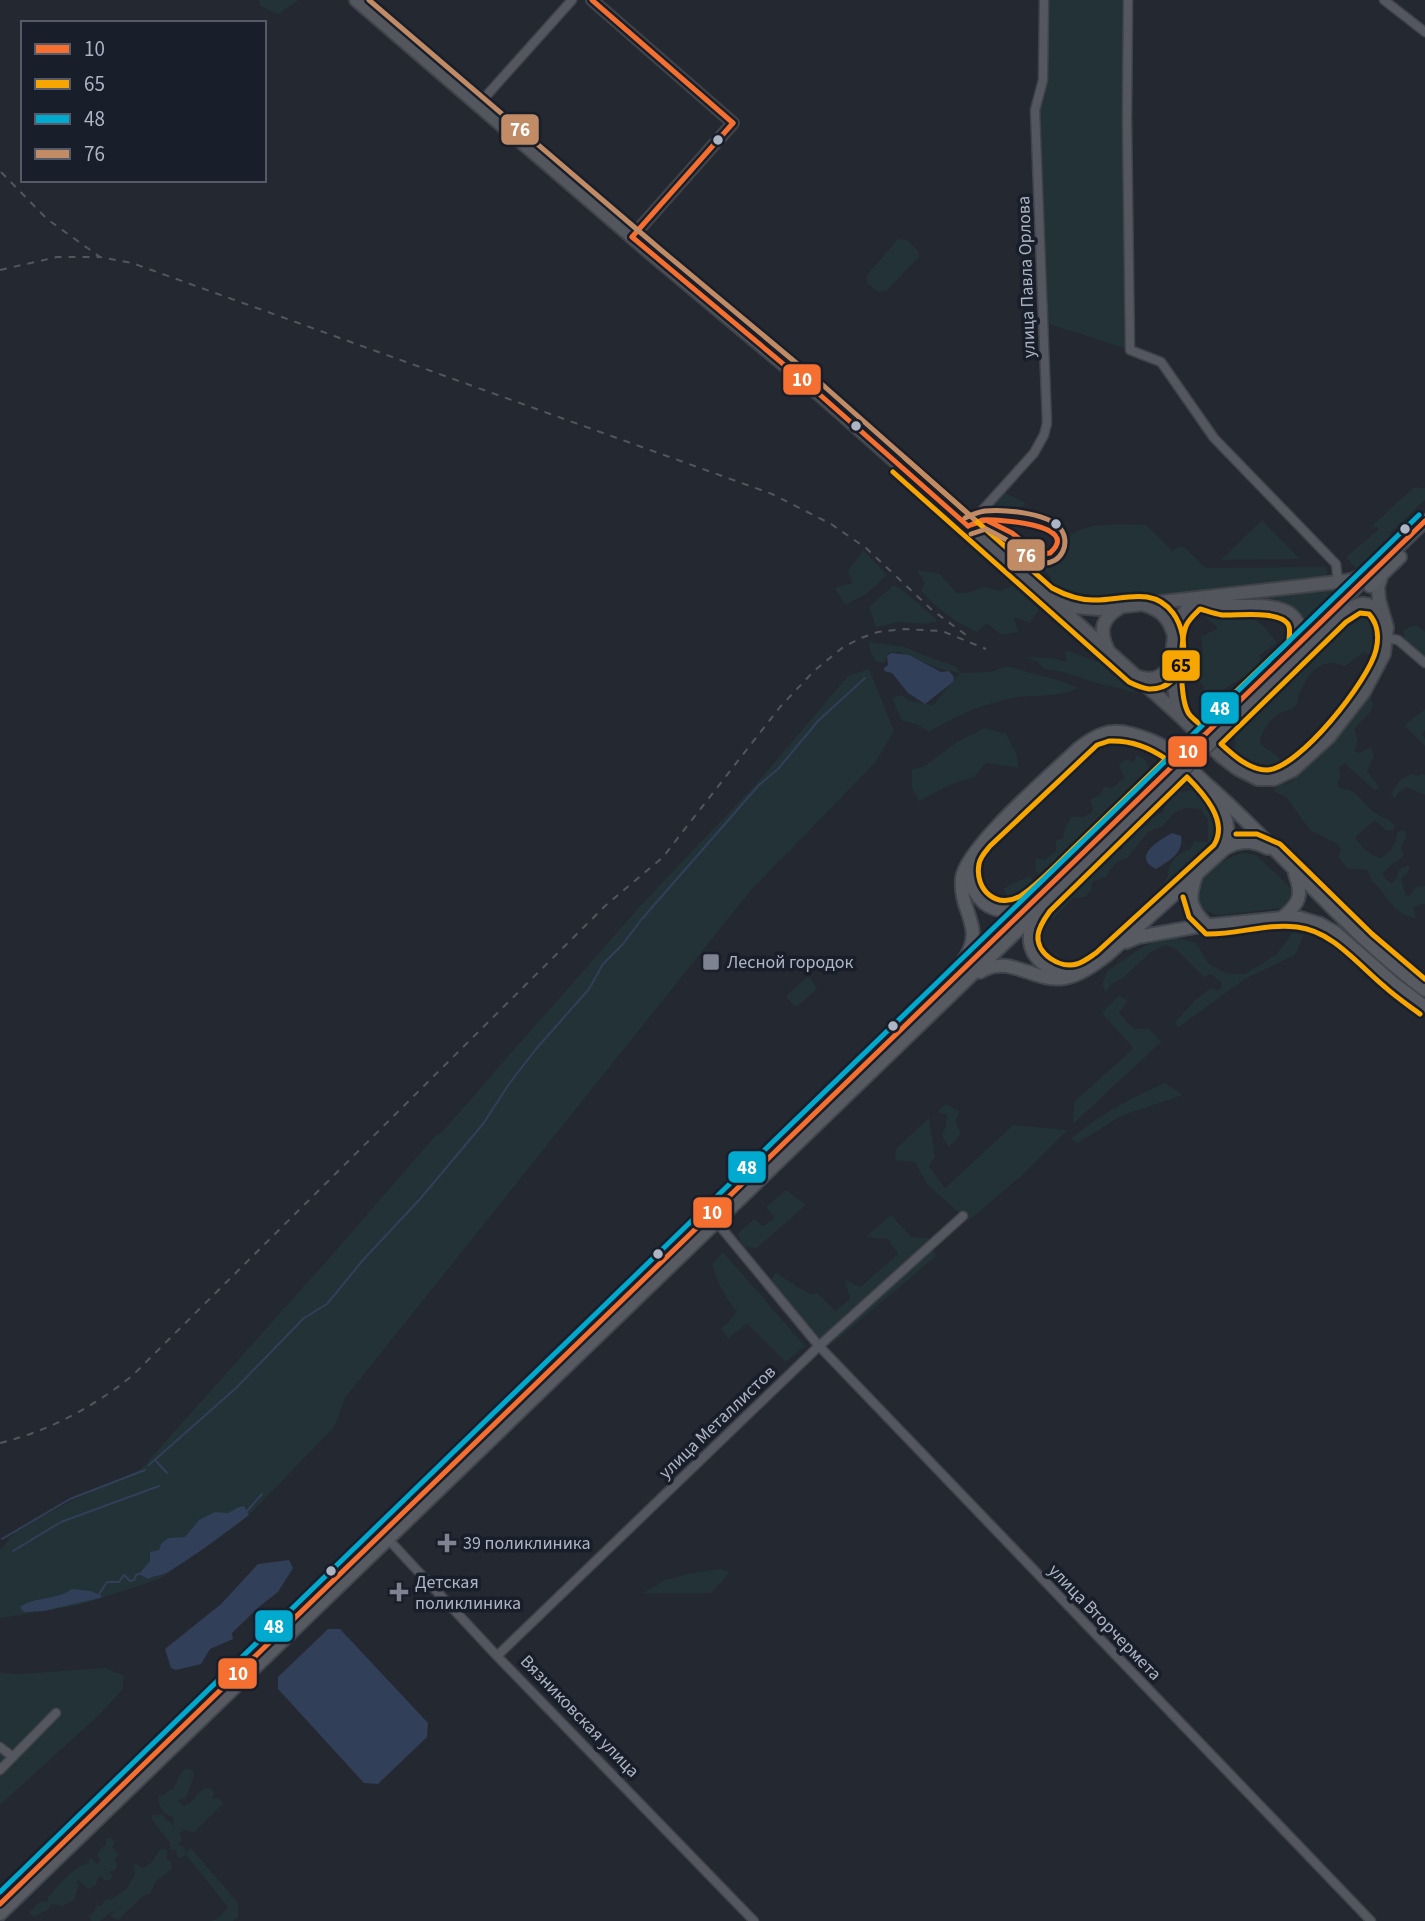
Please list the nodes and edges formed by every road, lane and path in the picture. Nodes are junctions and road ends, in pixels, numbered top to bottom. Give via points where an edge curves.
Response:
1 (356, 0) edge
2 (572, 0) edge
3 (592, 0) edge
4 (1044, 0) edge
5 (1128, 0) edge
6 (1384, 0) edge
7 (1425, 32) edge
8 (479, 104) junction
9 (632, 237) junction
10 (1425, 521) edge
11 (968, 526) junction
12 (1425, 533) edge
13 (1379, 571) junction
14 (1338, 582) junction
15 (1043, 592) junction
16 (1198, 599) junction
17 (1143, 605) junction
18 (1122, 606) junction
19 (1340, 615) junction
20 (1384, 618) junction
21 (1174, 636) junction
22 (1387, 638) junction
23 (1297, 645) junction
24 (1110, 653) junction
25 (1174, 662) junction
26 (1425, 663) edge
27 (1135, 675) junction
28 (1181, 717) junction
29 (1217, 729) junction
30 (1208, 786) junction
31 (1224, 849) junction
32 (1275, 851) junction
33 (972, 857) junction
34 (1292, 867) junction
35 (1197, 873) junction
36 (1045, 895) junction
37 (1282, 918) junction
38 (1208, 926) junction
39 (1119, 944) junction
40 (1078, 972) junction
41 (1425, 990) edge
42 (945, 993) junction
43 (1425, 1007) edge
44 (963, 1216) dead end
45 (713, 1218) junction
46 (819, 1346) junction
47 (385, 1536) junction
48 (497, 1656) junction
49 (56, 1713) dead end
50 (0, 1747) edge
51 (13, 1758) junction
52 (0, 1770) edge
53 (0, 1904) edge
54 (0, 1914) edge
55 (754, 1921) edge
56 (1371, 1921) edge

1 - 8 main road
2 - 8 street
3 - 9 street via 733,122
4 - 11 street, улица Павла Орлова via 1043,80 1035,110 1047,424 1034,453
5 - 14 street via 1130,350 1161,362 1214,438 1336,564
6 - 7 street
8 - 9 main road
9 - 11 main road
10 - 13 main road
11 - 15 main road
12 - 13 main road
13 - 14 main road
13 - 19 main road
13 - 20 main road
13 - 23 main road
14 - 16 main road
15 - 18 main road via 1084,609
15 - 24 main road
16 - 17 main road
16 - 21 main road via 1182,615
16 - 23 main road via 1284,611 1298,628
17 - 18 main road
17 - 21 main road via 1162,612
18 - 24 main road via 1105,618 1102,627 1102,639
19 - 20 main road via 1362,603
19 - 29 main road
20 - 22 main road
21 - 25 main road
22 - 26 street via 1398,640
22 - 28 main road via 1384,654 1364,692 1329,737 1284,776 1258,779 1238,769
23 - 29 main road
24 - 27 main road
25 - 27 main road via 1153,680
25 - 28 main road via 1173,687
27 - 28 main road
29 - 36 main road, bridge
30 - 31 main road via 1225,815
30 - 32 main road
30 - 33 main road via 1155,742 1103,732 1078,749 983,840
31 - 32 main road via 1246,841
31 - 35 main road
32 - 34 main road
33 - 36 main road via 969,870 974,890 995,908 1013,909
33 - 42 main road via 962,879 972,943
34 - 37 main road via 1300,894
34 - 41 main road via 1373,947
35 - 38 main road via 1191,900
35 - 39 main road
36 - 40 main road via 1033,919 1030,946 1052,969
36 - 42 main road
37 - 38 main road
37 - 43 main road via 1300,918 1336,933
38 - 39 main road
39 - 40 main road
40 - 42 main road via 1057,979 993,966
42 - 45 main road
44 - 46 street, улица Металлистов
45 - 46 street, улица Вторчермета
45 - 47 main road
46 - 48 street, улица Металлистов
46 - 56 street, улица Вторчермета
47 - 48 street, Вязниковская улица
47 - 53 main road
47 - 54 main road
48 - 55 street, Вязниковская улица
49 - 51 street
50 - 51 street
51 - 52 street

